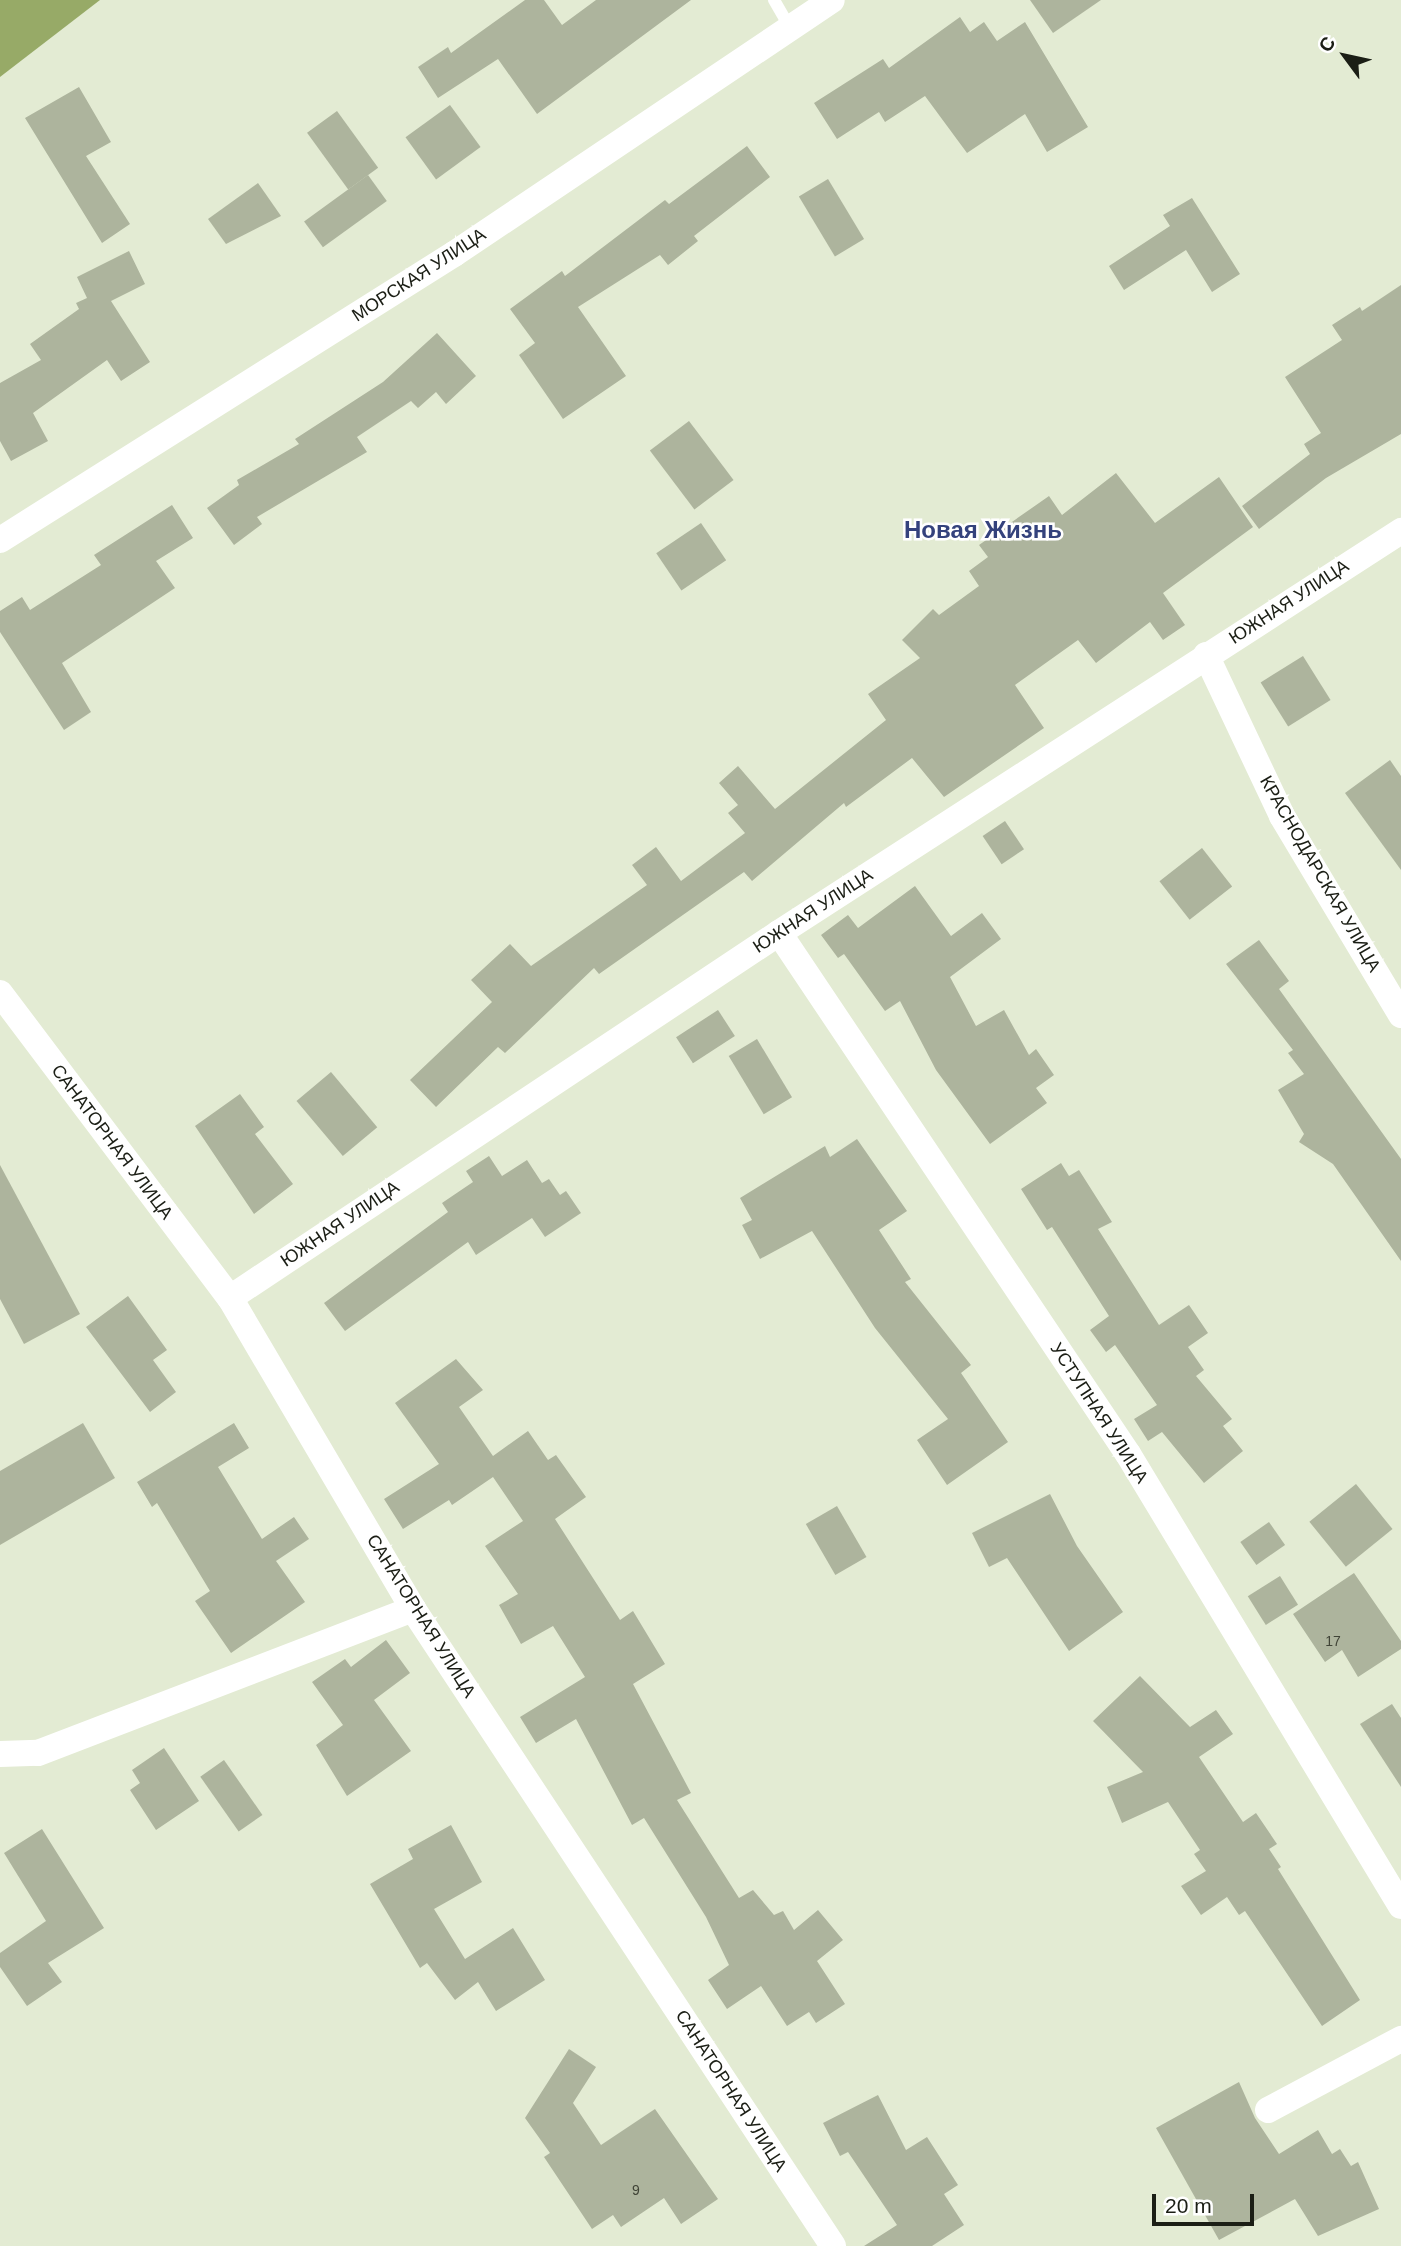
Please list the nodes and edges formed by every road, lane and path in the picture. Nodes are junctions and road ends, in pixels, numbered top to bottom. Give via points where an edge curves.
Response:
1 (774, 0) edge
2 (832, 0) edge
3 (790, 28) junction
4 (1401, 531) edge
5 (0, 540) edge
6 (1206, 655) junction
7 (779, 933) junction
8 (0, 993) edge
9 (1401, 1015) edge
10 (230, 1298) junction
11 (413, 1609) junction
12 (0, 1754) edge
13 (1401, 1906) edge
14 (1401, 2039) edge
15 (1268, 2110) dead end
16 (833, 2246) edge

1 - 3 lane
2 - 3 street, МОРСКАЯ УЛИЦА
3 - 5 street, МОРСКАЯ УЛИЦА via 454,254
4 - 6 street, ЮЖНАЯ УЛИЦА
6 - 7 street, ЮЖНАЯ УЛИЦА
6 - 9 street, КРАСНОДАРСКАЯ УЛИЦА via 1282,816
7 - 10 street, ЮЖНАЯ УЛИЦА
7 - 13 street, УСТУПНАЯ УЛИЦА via 1128,1454
8 - 10 street, САНАТОРНАЯ УЛИЦА
10 - 11 street, САНАТОРНАЯ УЛИЦА
11 - 12 street via 38,1754
11 - 16 street, САНАТОРНАЯ УЛИЦА
14 - 15 street

